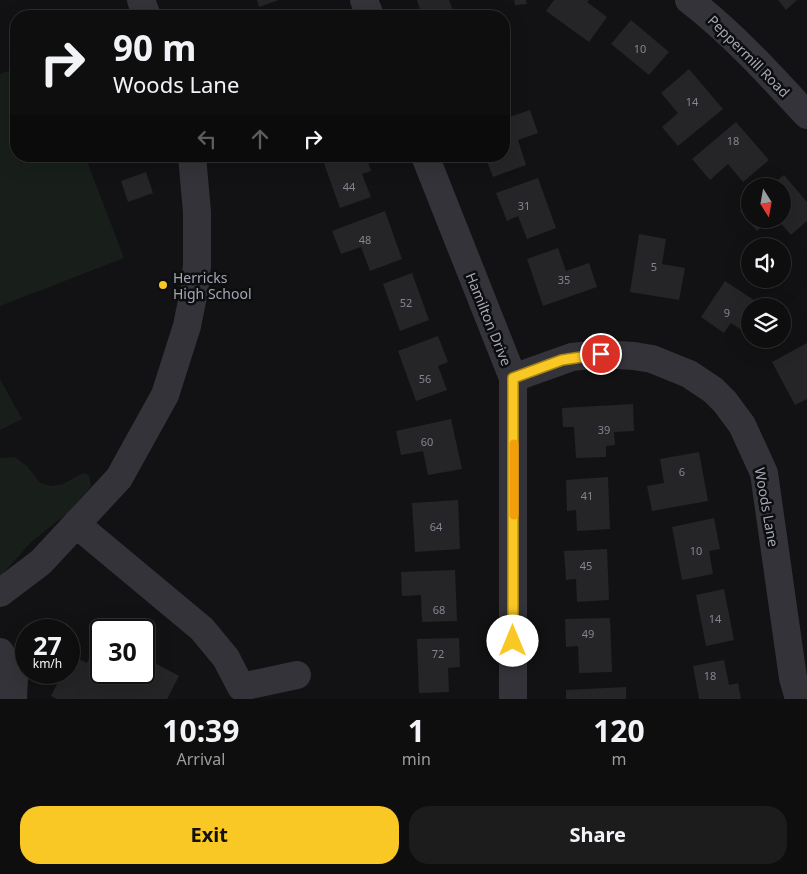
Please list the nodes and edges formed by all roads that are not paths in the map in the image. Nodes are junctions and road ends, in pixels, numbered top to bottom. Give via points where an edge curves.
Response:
1 (689, 0) edge
2 (807, 115) edge
3 (193, 162) edge
4 (427, 162) edge
5 (513, 378) junction
6 (76, 524) junction
7 (0, 594) edge
8 (0, 652) edge
9 (296, 675) dead end
10 (13, 699) edge
11 (513, 699) edge
12 (799, 699) edge

1 - 2 street, Peppermill Road via 743,45
3 - 6 street via 197,212 194,291 165,395 119,478
4 - 5 street, Hamilton Drive
5 - 11 street, Hamilton Drive
5 - 12 street, Woods Lane via 572,357 601,354 634,356 652,359 689,374 725,402 742,425 764,473 793,678
6 - 7 street via 41,562
6 - 9 street via 202,630 226,658 241,687
8 - 10 street via 14,678

